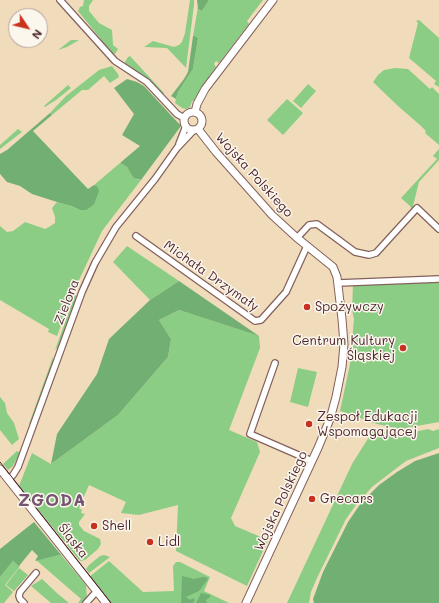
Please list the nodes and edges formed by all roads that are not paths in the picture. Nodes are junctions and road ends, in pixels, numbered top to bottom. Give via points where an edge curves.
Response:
1 (60, 0) edge
2 (273, 0) edge
3 (195, 112) junction
4 (184, 118) junction
5 (186, 126) junction
6 (195, 130) junction
7 (177, 148) junction
8 (439, 229) edge
9 (136, 236) dead end
10 (297, 238) junction
11 (307, 246) junction
12 (439, 279) edge
13 (338, 283) junction
14 (275, 363) dead end
15 (312, 461) junction
16 (0, 469) edge
17 (8, 479) junction
18 (36, 573) dead end
19 (97, 591) junction
20 (24, 603) edge
21 (86, 603) edge
22 (106, 603) edge
23 (246, 603) edge

1 - 4 street via 115,61 147,82 177,114
2 - 3 street via 205,89
3 - 4 street
3 - 6 street via 200,115 202,124
4 - 5 street
5 - 6 street
5 - 7 street, Zielona
6 - 7 street, Zielona
6 - 10 street, Wojska Polskiego via 272,215
7 - 17 street, Zielona via 116,227 95,263 23,454 15,472
8 - 10 street via 417,208 376,253 368,255 355,252 317,224 309,225
9 - 11 street, Michała Drzymały via 255,321 261,320 286,292
10 - 11 street, Wojska Polskiego
11 - 13 street, Wojska Polskiego via 333,267
12 - 13 street
13 - 15 street, Wojska Polskiego via 343,328 342,367 331,414
14 - 15 street via 250,434
15 - 23 street, Wojska Polskiego
16 - 17 street, Śląska
17 - 19 street, Śląska
18 - 20 street via 20,592 20,599
19 - 21 street
19 - 22 street, Śląska

